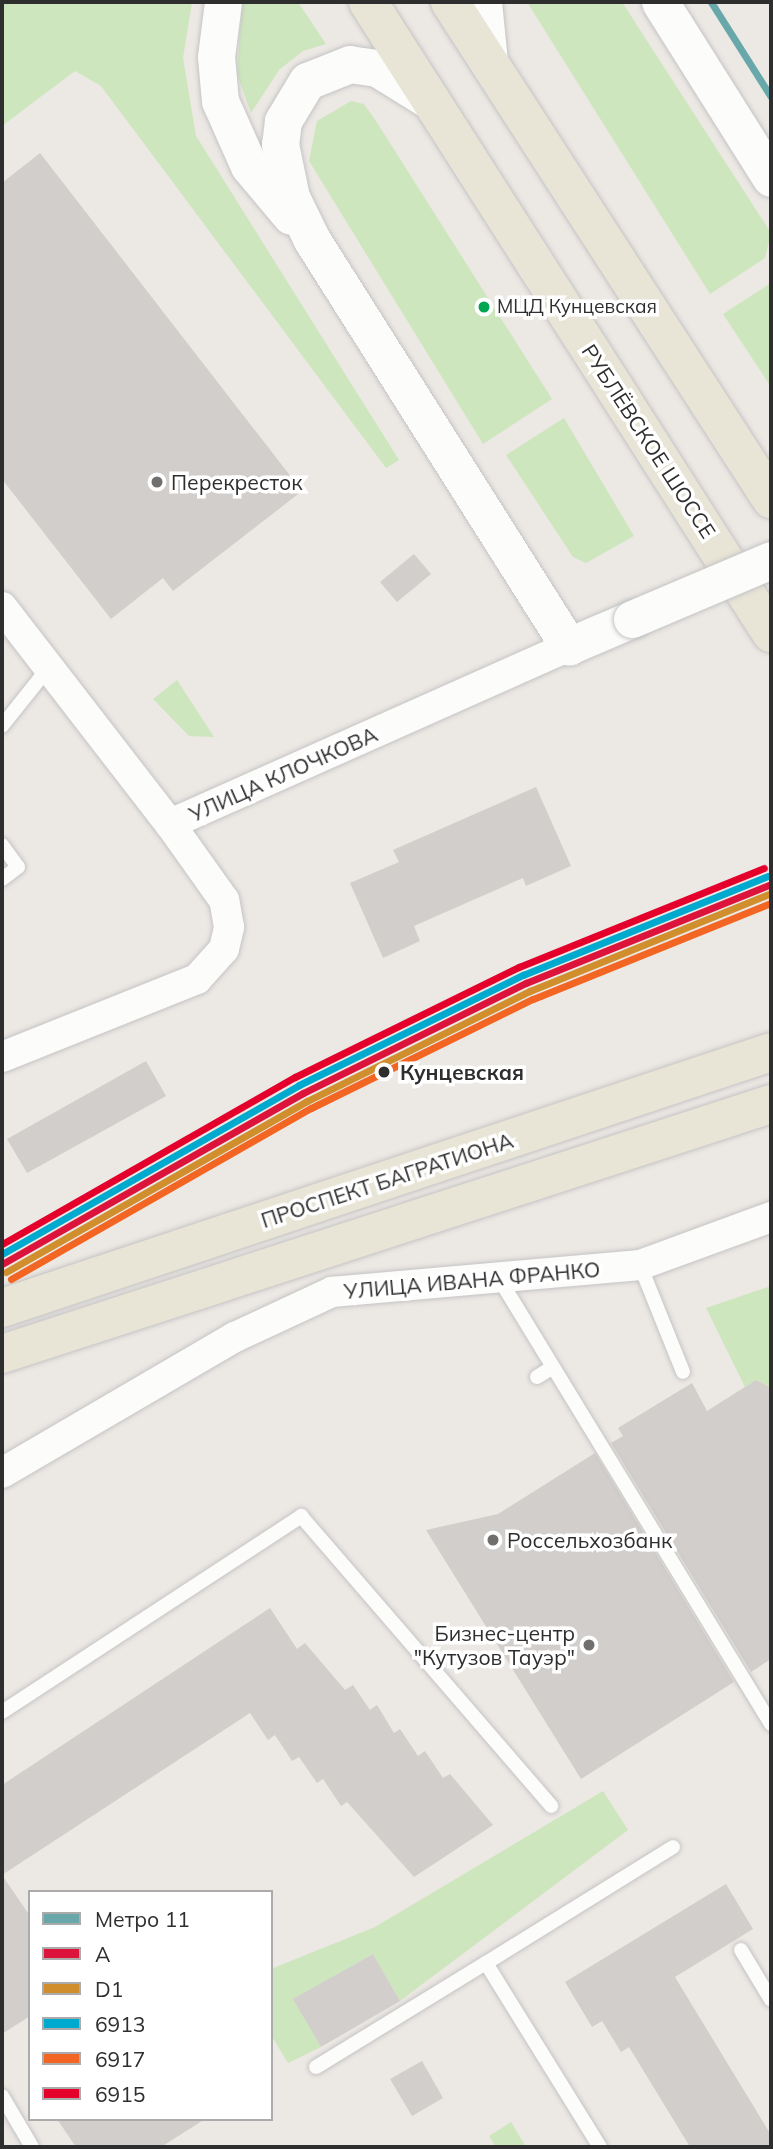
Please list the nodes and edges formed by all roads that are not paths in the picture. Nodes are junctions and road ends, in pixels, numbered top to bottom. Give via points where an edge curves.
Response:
1 (223, 2) edge
2 (368, 2) edge
3 (450, 2) edge
4 (483, 2) edge
5 (660, 2) edge
6 (489, 62) junction
7 (433, 102) junction
8 (771, 178) edge
9 (312, 240) junction
10 (771, 499) edge
11 (771, 560) edge
12 (2, 607) edge
13 (771, 632) edge
14 (569, 646) junction
15 (50, 667) junction
16 (2, 726) edge
17 (170, 824) junction
18 (2, 845) edge
19 (2, 878) edge
20 (771, 1052) edge
21 (2, 1057) edge
22 (771, 1104) edge
23 (771, 1217) edge
24 (640, 1265) junction
25 (500, 1280) junction
26 (2, 1308) edge
27 (2, 1354) edge
28 (551, 1369) junction
29 (683, 1372) dead end
30 (537, 1377) dead end
31 (2, 1473) edge
32 (2, 1713) edge
33 (771, 1724) edge
34 (551, 1806) dead end
35 (673, 1847) dead end
36 (741, 1950) dead end
37 (486, 1964) junction
38 (771, 2000) edge
39 (316, 2067) dead end
40 (2, 2096) edge
41 (32, 2147) edge
42 (600, 2147) edge

1 - 9 street via 216,57 228,123 248,166
2 - 7 main road, РУБЛЁВСКОЕ ШОССЕ
3 - 6 main road
4 - 6 street
5 - 8 street
6 - 10 main road
7 - 9 street via 377,68 350,64 307,81 291,99 280,144 291,197
7 - 13 main road, РУБЛЁВСКОЕ ШОССЕ
9 - 14 street
11 - 14 street, bridge
12 - 15 street, УЛИЦА КЛОЧКОВА
14 - 17 street, УЛИЦА КЛОЧКОВА
15 - 16 lane
15 - 17 street, УЛИЦА КЛОЧКОВА
17 - 21 street via 225,900 229,927 224,949 197,979
18 - 19 lane via 18,867
20 - 26 main road, ПРОСПЕКТ БАГРАТИОНА
22 - 27 main road
23 - 24 street, УЛИЦА ИВАНА ФРАНКО
24 - 25 street, УЛИЦА ИВАНА ФРАНКО
24 - 29 lane
25 - 28 lane
25 - 31 street, УЛИЦА ИВАНА ФРАНКО via 332,1292 223,1343
28 - 30 lane
28 - 33 lane
32 - 34 lane via 301,1516
35 - 37 lane
36 - 38 lane
37 - 39 lane
37 - 42 lane
40 - 41 lane

